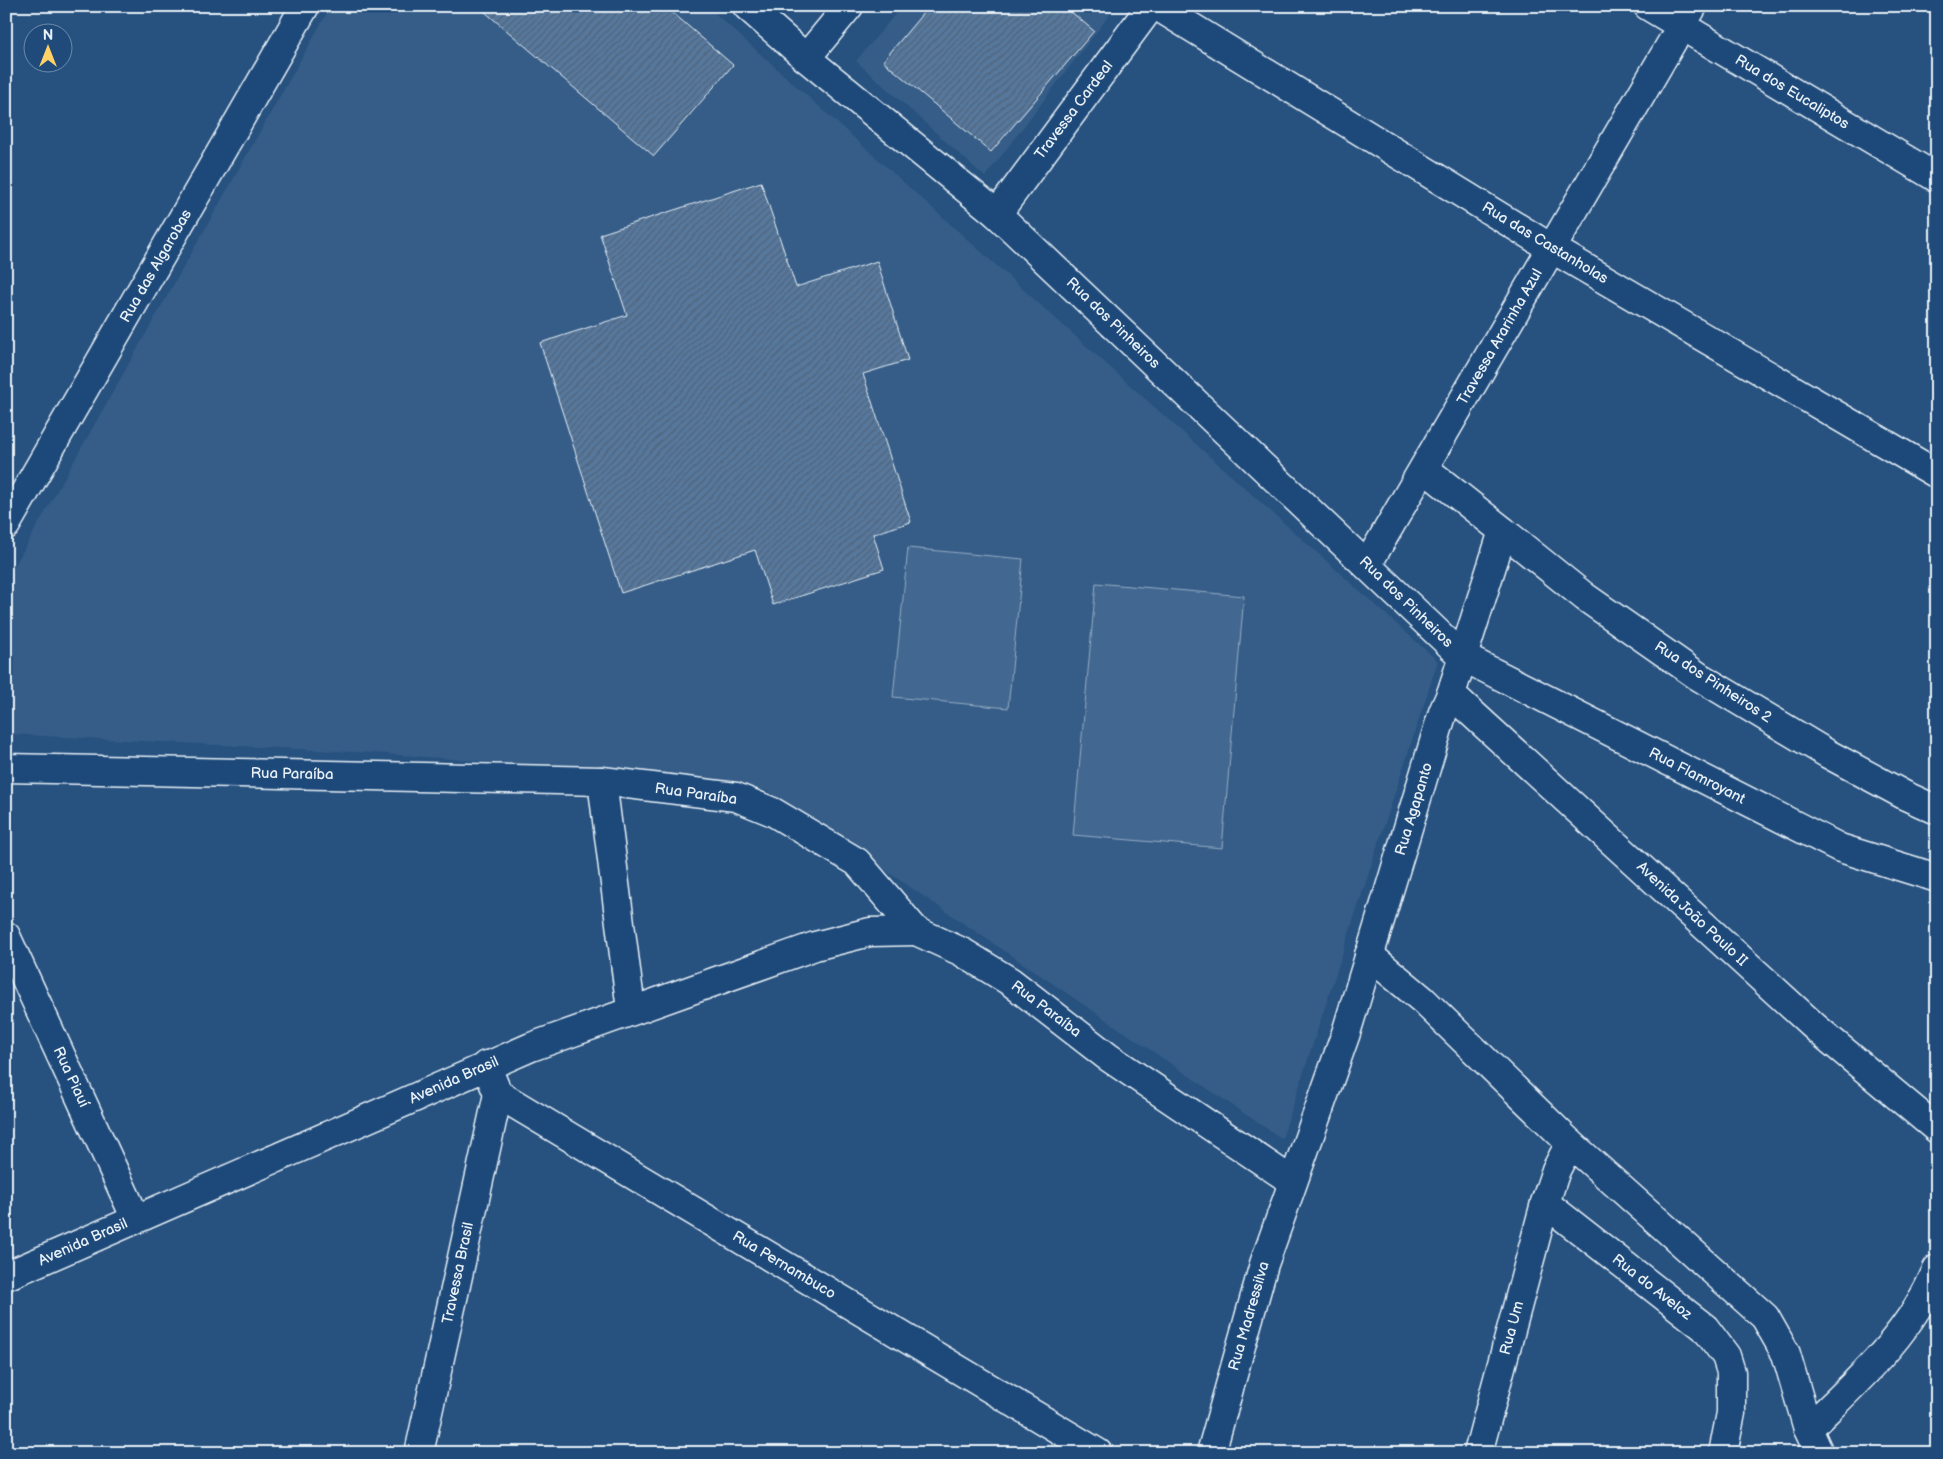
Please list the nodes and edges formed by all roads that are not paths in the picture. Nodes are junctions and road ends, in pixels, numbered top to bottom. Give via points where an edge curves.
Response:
1 (306, 6) edge
2 (747, 6) edge
3 (849, 6) edge
4 (1151, 6) edge
5 (1157, 6) edge
6 (1648, 6) edge
7 (1687, 16) edge
8 (806, 58) junction
9 (1937, 178) edge
10 (997, 214) junction
11 (1551, 248) junction
12 (1425, 469) junction
13 (1937, 474) edge
14 (6, 525) edge
15 (1503, 531) junction
16 (1367, 565) junction
17 (1463, 657) junction
18 (1452, 694) junction
19 (6, 768) edge
20 (602, 781) junction
21 (1937, 810) edge
22 (1937, 878) edge
23 (916, 930) junction
24 (6, 936) edge
25 (1369, 955) junction
26 (631, 1010) junction
27 (486, 1065) junction
28 (498, 1094) junction
29 (1937, 1129) edge
30 (1570, 1143) junction
31 (1292, 1181) junction
32 (1545, 1203) junction
33 (136, 1219) junction
34 (6, 1276) edge
35 (1934, 1283) edge
36 (1808, 1428) junction
37 (418, 1453) edge
38 (1098, 1453) edge
39 (1211, 1453) edge
40 (1478, 1453) edge
41 (1723, 1453) edge
42 (1819, 1453) edge

1 - 14 street, Rua das Algarobas
2 - 8 street, Rua dos Pinheiros
3 - 8 street
4 - 10 street, Travessa Cardeal
5 - 11 street, Rua das Castanholas
6 - 7 street, Rua dos Eucaliptos
7 - 9 street, Rua dos Eucaliptos
7 - 11 street, Travessa Ararinha Azul
8 - 10 street, Rua dos Pinheiros
10 - 16 street, Rua dos Pinheiros
11 - 12 street, Travessa Ararinha Azul
11 - 13 street, Rua das Castanholas
12 - 15 street
12 - 16 street, Travessa Ararinha Azul
15 - 17 street, Rua Agapanto
15 - 21 street, Rua dos Pinheiros 2 via 1585,597 1698,676 1828,754
16 - 17 street, Rua dos Pinheiros
17 - 18 street, Rua Agapanto
17 - 22 street, Rua Flamroyant via 1840,848
18 - 25 street, Rua Agapanto via 1443,712
18 - 29 street, Avenida João Paulo II via 1816,1028
19 - 20 street, Rua Paraíba
20 - 23 street, Rua Paraíba via 736,797 773,812 857,862
20 - 26 street
23 - 26 street, Avenida Brasil via 870,932 815,946
23 - 31 street, Rua Paraíba via 962,952 1011,982 1108,1057
24 - 33 street, Rua Piauí
25 - 30 street via 1423,1000
25 - 31 street, Rua Agapanto via 1346,1033
26 - 27 street, Avenida Brasil
27 - 28 street
27 - 33 street, Avenida Brasil
28 - 37 street, Travessa Brasil
28 - 38 street, Rua Pernambuco
30 - 32 street via 1556,1170
30 - 36 street via 1765,1317 1786,1354
31 - 39 street, Rua Madressilva via 1264,1264
32 - 40 street, Rua Um
32 - 41 street, Rua do Aveloz via 1705,1328 1726,1356 1731,1372 1731,1413
33 - 34 street, Avenida Brasil
35 - 36 street via 1888,1350
36 - 42 street

